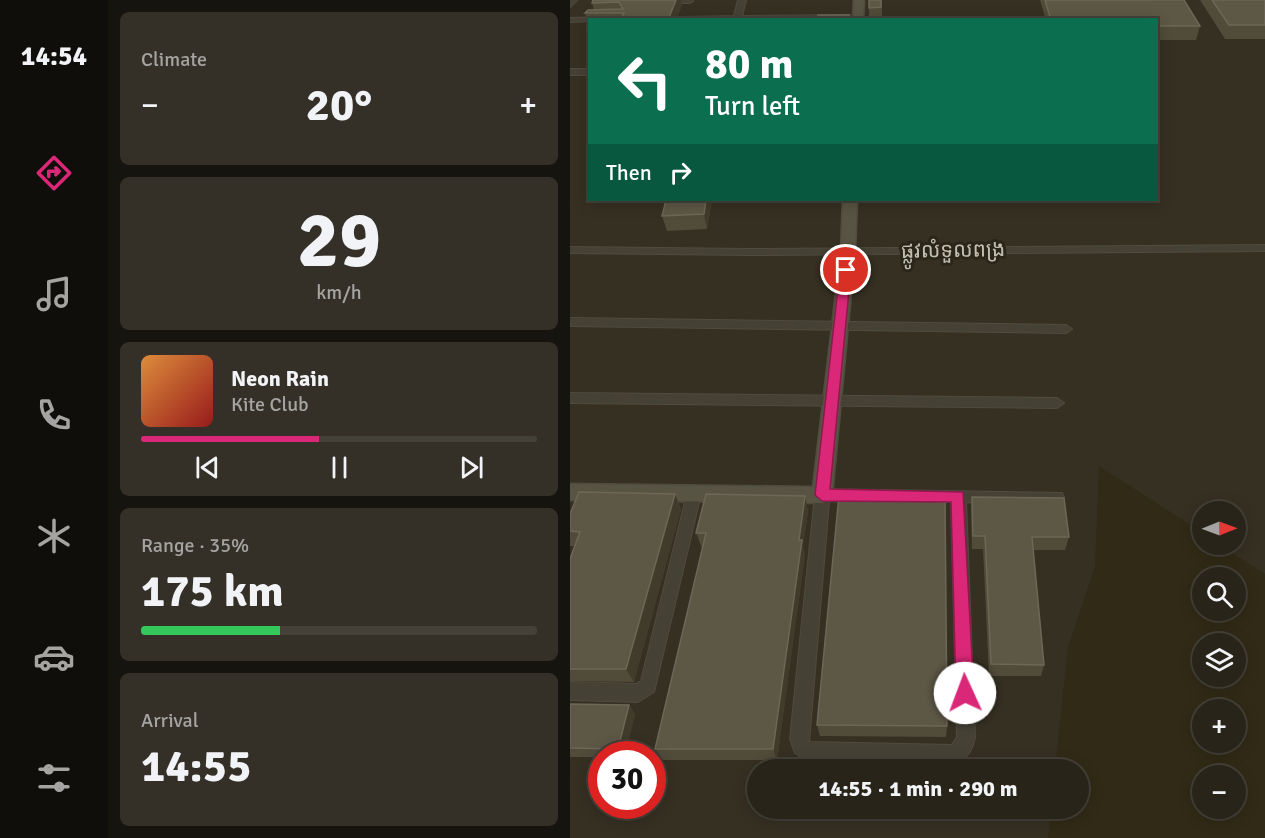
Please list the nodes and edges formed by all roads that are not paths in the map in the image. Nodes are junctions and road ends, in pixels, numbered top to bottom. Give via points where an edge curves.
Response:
1 (573, 0) edge
2 (689, 0) edge
3 (742, 0) edge
4 (859, 0) edge
5 (654, 1) edge
6 (570, 5) edge
7 (681, 18) edge
8 (737, 18) edge
9 (858, 18) edge
10 (570, 20) edge
11 (588, 20) edge
12 (570, 72) edge
13 (588, 72) edge
14 (850, 201) edge
15 (1265, 248) edge
16 (570, 250) edge
17 (848, 251) junction
18 (571, 322) edge
19 (839, 327) junction
20 (1066, 329) dead end
21 (570, 398) edge
22 (832, 401) junction
23 (1057, 403) dead end
24 (694, 494) junction
25 (822, 495) junction
26 (958, 496) junction
27 (1057, 497) edge
28 (576, 498) edge
29 (570, 691) edge

1 - 6 street
2 - 5 street
2 - 7 street
3 - 8 street
4 - 9 street
10 - 11 street
12 - 13 street
14 - 17 street
15 - 17 street, ផ្លូវលំទួលពង្រ
16 - 17 street, ផ្លូវលំទួលពង្រ
17 - 19 street
18 - 19 street
19 - 20 street
19 - 22 street
21 - 22 street
22 - 23 street
22 - 25 street
24 - 25 street
24 - 28 street
24 - 29 street via 648,686 638,693
25 - 26 street
25 - 26 street via 801,747 807,752 955,754 963,748 966,737
26 - 27 street

